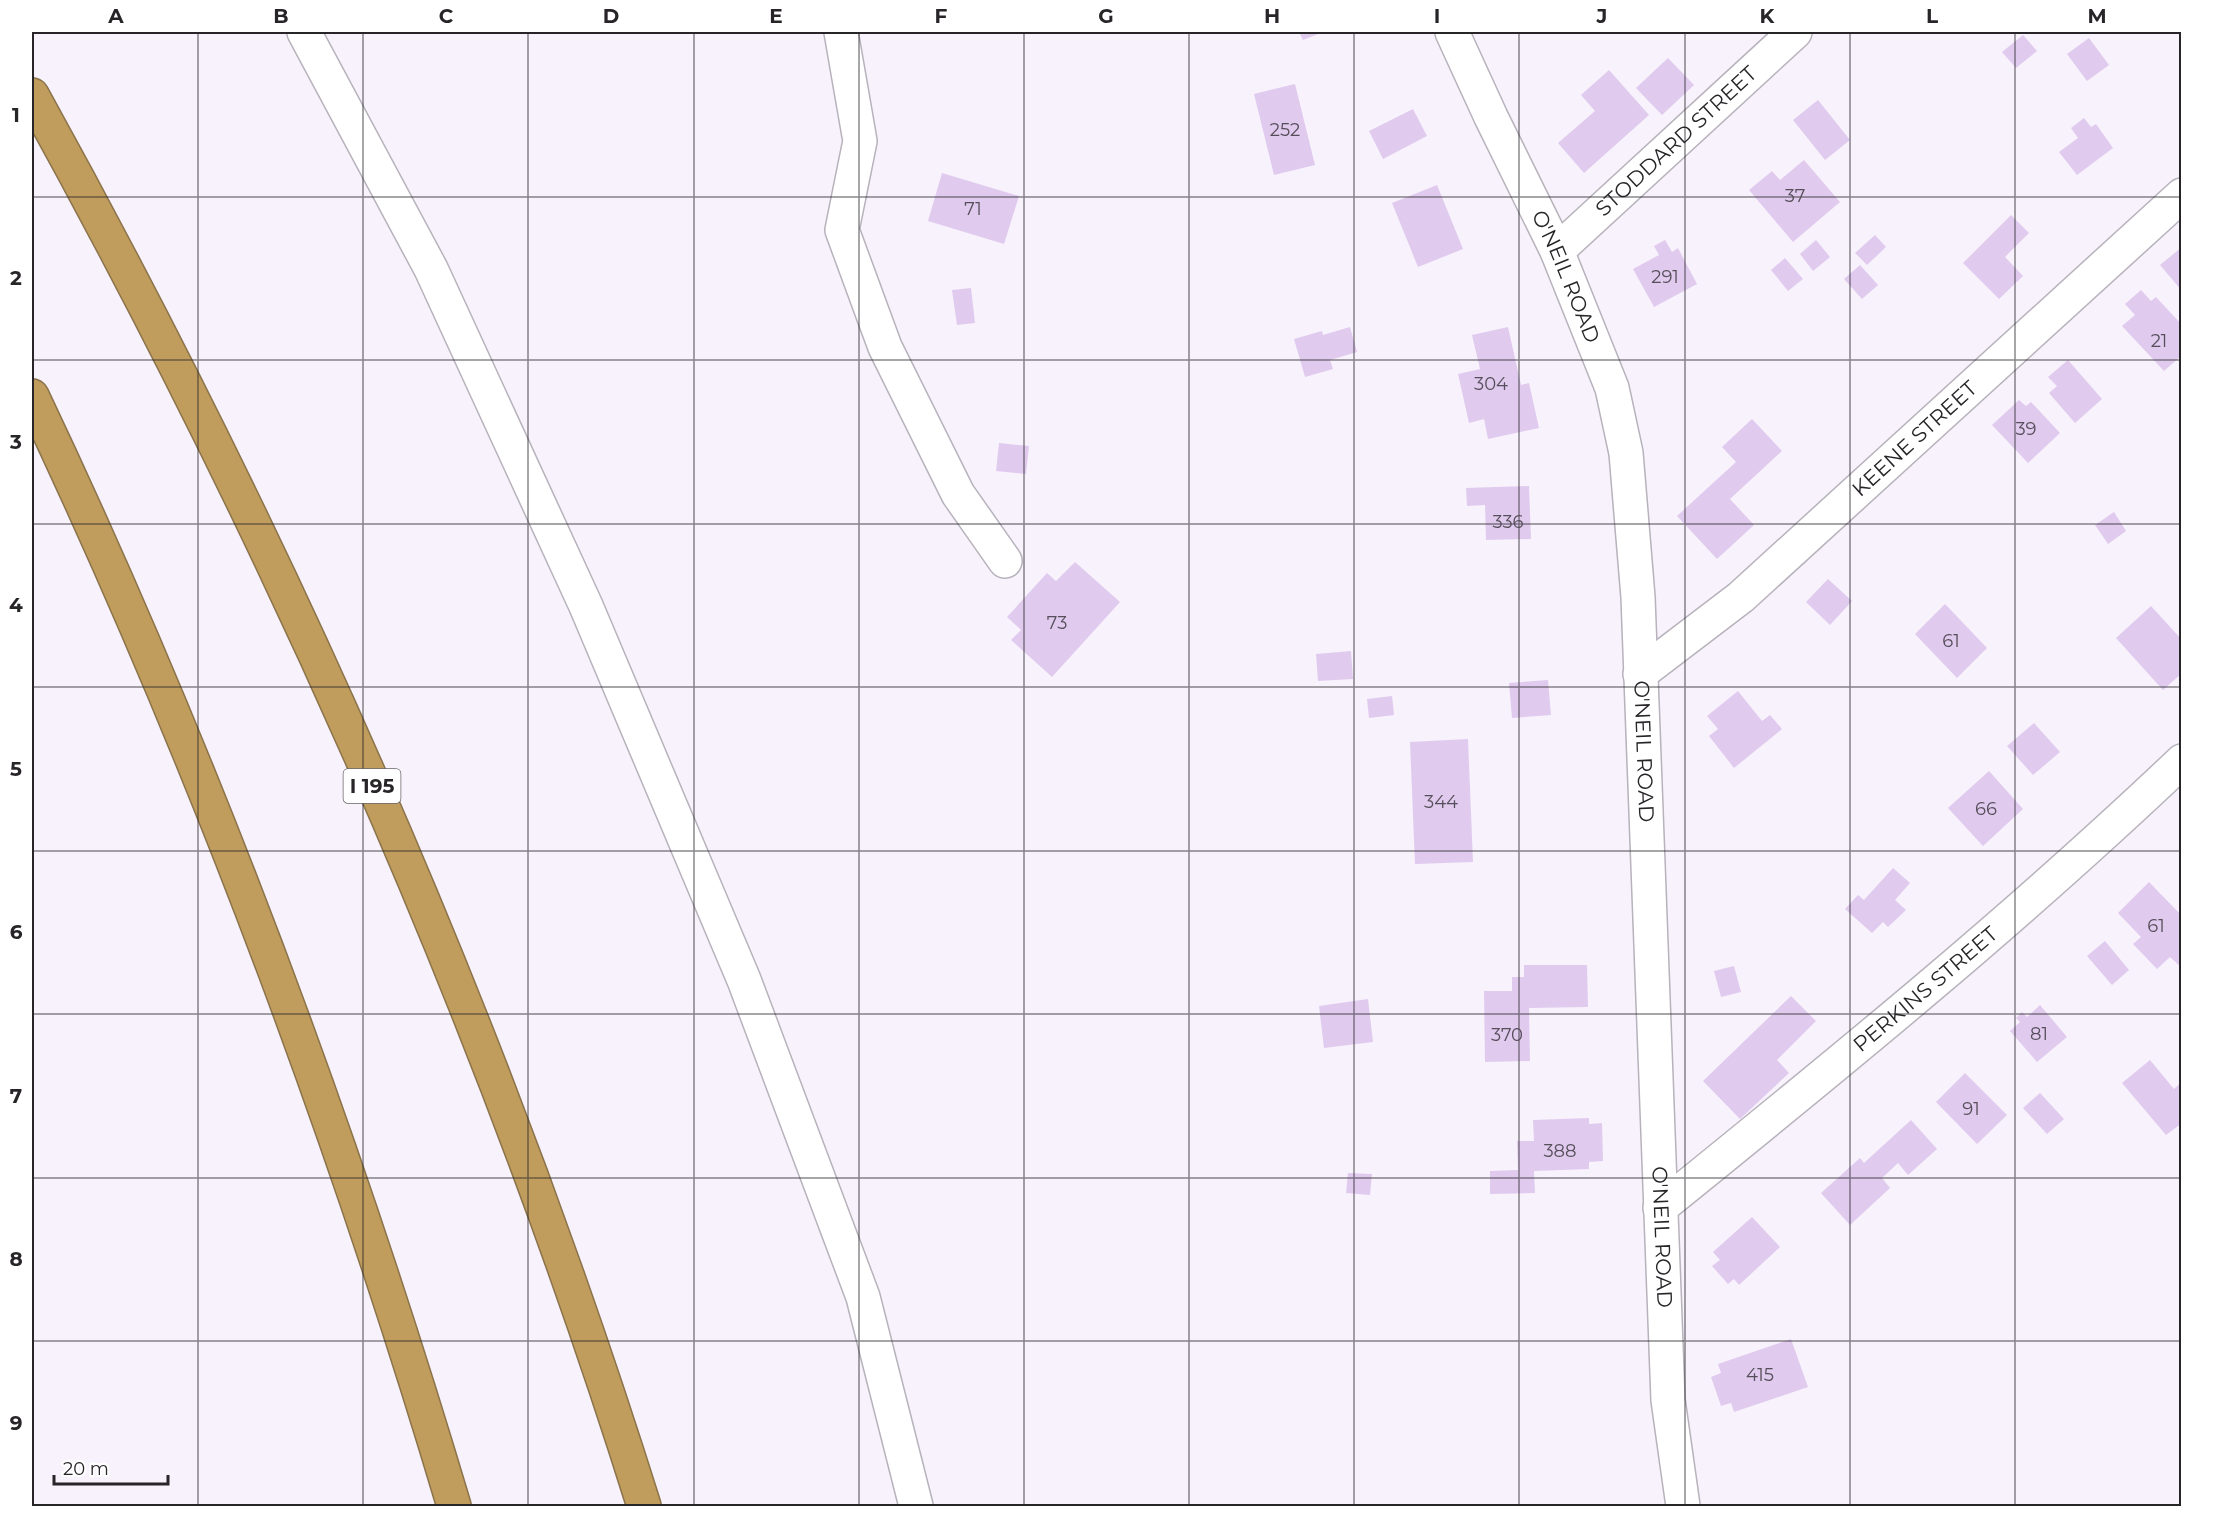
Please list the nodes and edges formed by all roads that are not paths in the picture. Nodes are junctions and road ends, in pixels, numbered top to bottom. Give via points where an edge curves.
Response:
1 (304, 32) edge
2 (841, 32) edge
3 (1452, 32) edge
4 (1795, 32) edge
5 (32, 95) edge
6 (2181, 195) edge
7 (1557, 250) junction
8 (32, 396) edge
9 (1005, 561) dead end
10 (1640, 674) junction
11 (2181, 761) edge
12 (1660, 1208) junction
13 (454, 1506) edge
14 (644, 1506) edge
15 (916, 1506) edge
16 (1683, 1506) edge

1 - 15 street via 451,313 586,606 744,980 862,1297
2 - 9 street via 860,141 842,230 885,347 942,463 958,494
3 - 7 street, O'NEIL ROAD
4 - 7 street, STODDARD STREET
5 - 14 highway, I 195 via 176,367 362,762 501,1100
6 - 10 street, KEENE STREET via 1741,597
7 - 10 street, O'NEIL ROAD via 1612,388 1626,453
8 - 13 highway via 148,657 253,910 353,1189
10 - 12 street, O'NEIL ROAD
11 - 12 street, PERKINS STREET via 2081,856 1833,1068
12 - 16 street, O'NEIL ROAD via 1668,1400

